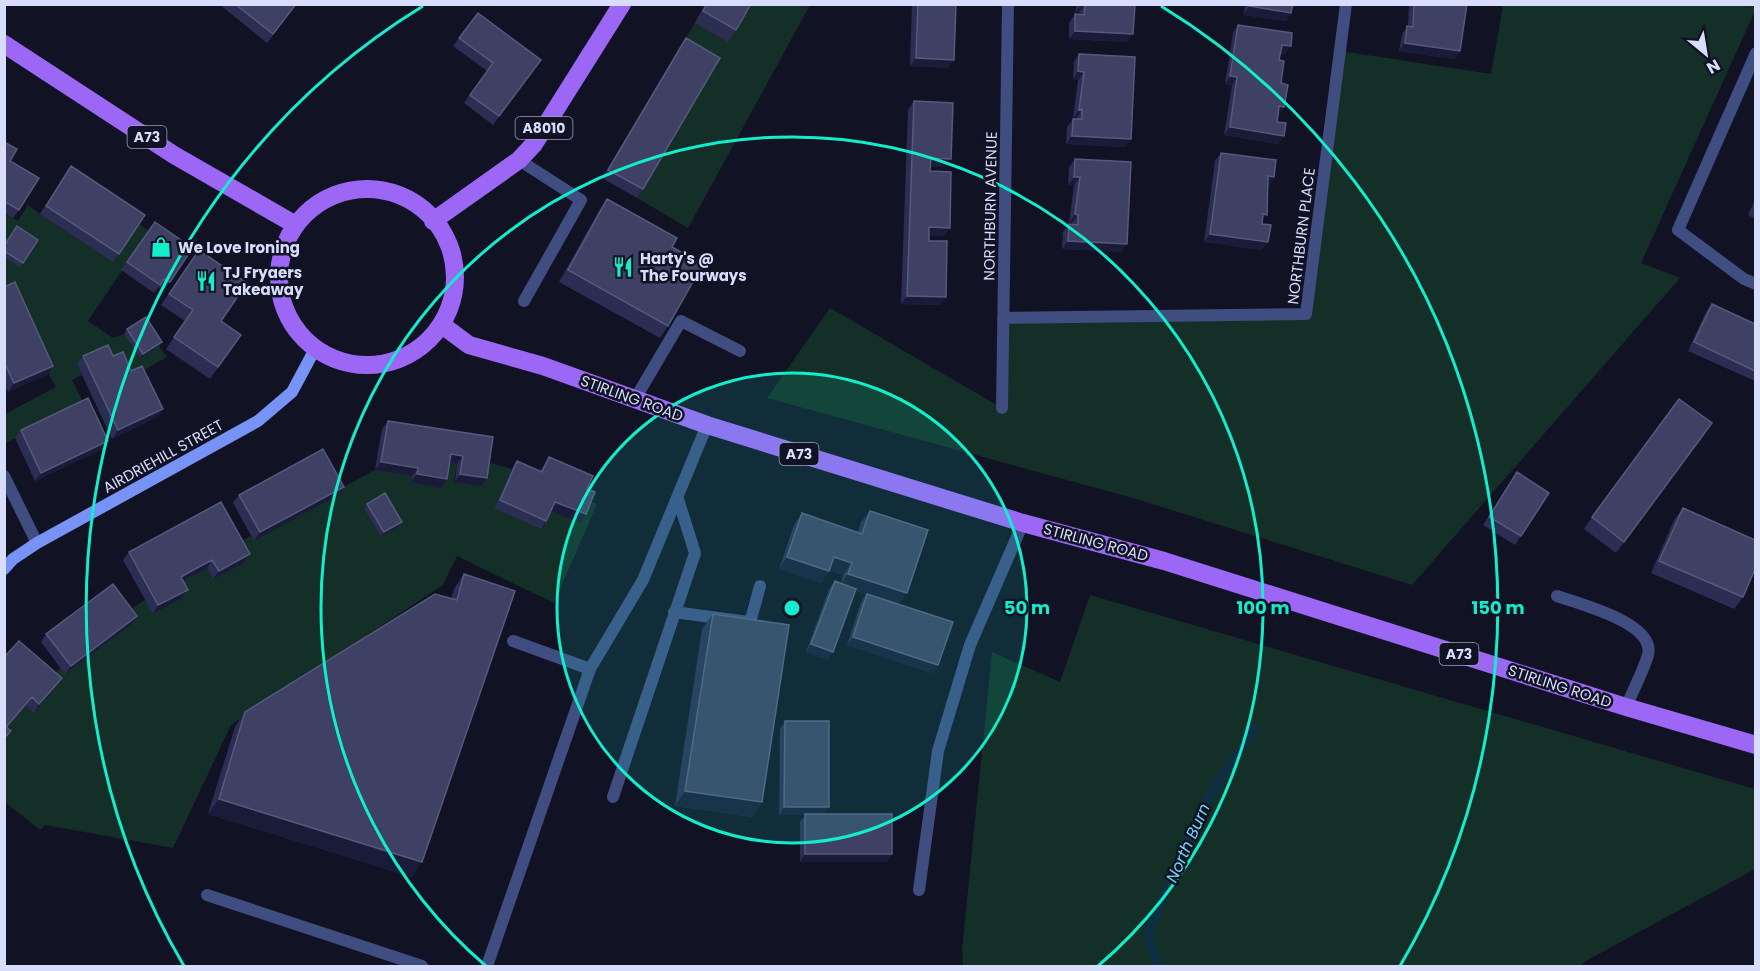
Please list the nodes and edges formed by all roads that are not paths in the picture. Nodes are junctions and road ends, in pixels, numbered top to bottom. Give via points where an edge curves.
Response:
1 (621, 4) edge
2 (1008, 4) edge
3 (1346, 4) edge
4 (4, 44) edge
5 (1755, 52) edge
6 (519, 160) junction
7 (433, 221) junction
8 (294, 224) junction
9 (1755, 284) edge
10 (524, 301) dead end
11 (1003, 318) junction
12 (442, 325) junction
13 (315, 349) junction
14 (740, 351) dead end
15 (634, 399) junction
16 (1002, 408) dead end
17 (707, 425) junction
18 (4, 476) edge
19 (678, 499) junction
20 (1023, 523) junction
21 (37, 543) junction
22 (7, 562) edge
23 (760, 585) dead end
24 (1557, 596) dead end
25 (674, 612) junction
26 (513, 641) dead end
27 (590, 669) junction
28 (1626, 706) junction
29 (1755, 745) edge
30 (613, 797) dead end
31 (919, 891) dead end
32 (207, 895) dead end
33 (422, 966) edge
34 (487, 966) edge

1 - 6 main road, A8010 via 555,112
2 - 11 street, NORTHBURN AVENUE
3 - 11 street, NORTHBURN PLACE via 1306,314
4 - 8 main road, A73 via 174,155
5 - 9 street via 1678,230
6 - 7 main road, A8010
6 - 10 street via 581,200
7 - 8 main road via 420,206 377,187 332,195 311,206
7 - 12 main road via 446,241 455,288
8 - 13 main road via 284,240 280,286 285,308
11 - 16 street, NORTHBURN AVENUE
12 - 13 main road via 411,356 388,364 342,362
12 - 15 main road, STIRLING ROAD / A73 via 469,345 543,366
13 - 21 main road, AIRDRIEHILL STREET via 292,392 258,421
14 - 15 street via 681,321
15 - 17 main road, STIRLING ROAD / A73
17 - 19 street
17 - 20 main road, STIRLING ROAD / A73
18 - 21 street
19 - 25 street via 695,553
19 - 27 street via 643,580
20 - 28 main road, STIRLING ROAD / A73 via 1164,561
20 - 31 street via 970,645 938,751
21 - 22 main road, AIRDRIEHILL STREET
23 - 25 street via 748,622
24 - 28 street via 1626,621 1644,636 1649,653
25 - 30 street
26 - 27 street
27 - 34 street
28 - 29 main road, STIRLING ROAD / A73
32 - 33 street

